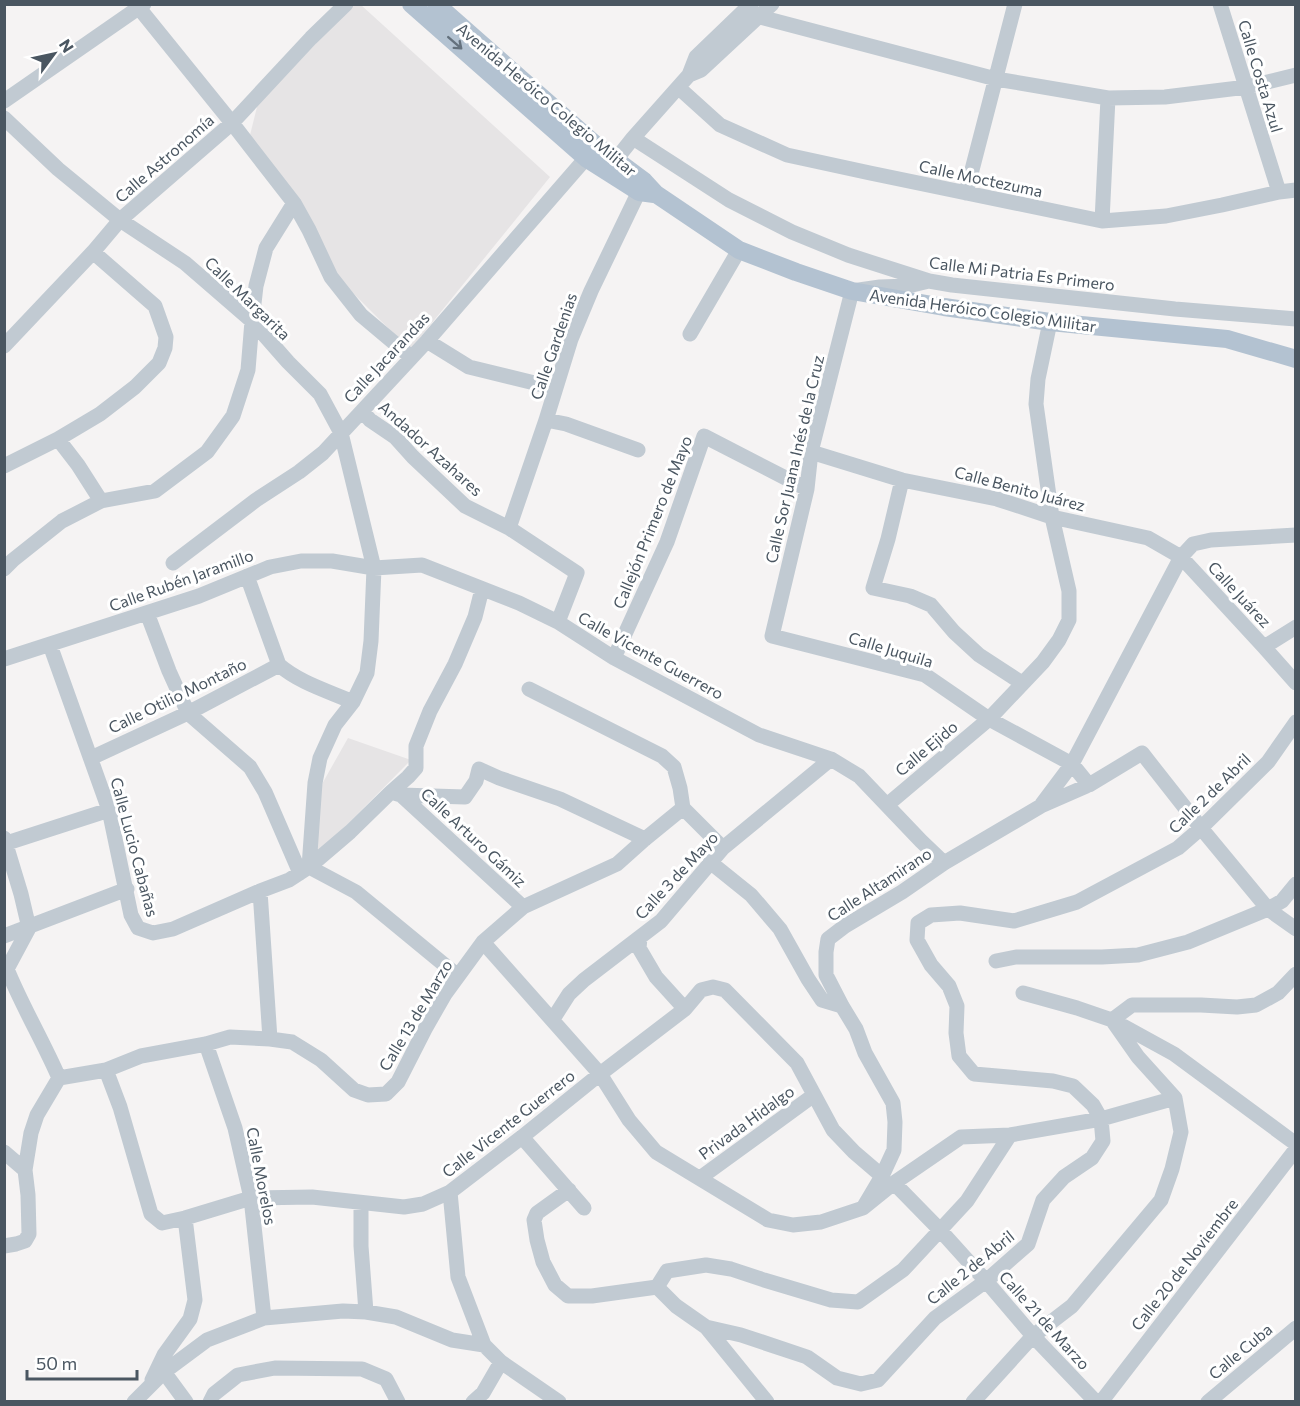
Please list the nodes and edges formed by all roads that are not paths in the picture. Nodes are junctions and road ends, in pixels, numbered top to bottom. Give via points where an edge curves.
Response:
1 (346, 4) edge
2 (411, 4) edge
3 (436, 4) edge
4 (772, 4) edge
5 (1015, 4) edge
6 (1220, 4) edge
7 (141, 6) edge
8 (755, 11) edge
9 (1296, 75) edge
10 (996, 79) junction
11 (1247, 87) junction
12 (679, 88) junction
13 (1108, 98) junction
14 (4, 101) edge
15 (4, 118) edge
16 (232, 123) junction
17 (633, 138) junction
18 (592, 152) junction
19 (611, 166) junction
20 (646, 189) junction
21 (1296, 190) edge
22 (1279, 192) junction
23 (966, 194) junction
24 (294, 203) junction
25 (120, 220) junction
26 (1102, 221) junction
27 (739, 250) junction
28 (93, 252) junction
29 (929, 281) junction
30 (852, 291) junction
31 (1296, 319) edge
32 (252, 321) junction
33 (1050, 322) junction
34 (690, 334) dead end
35 (427, 341) junction
36 (6, 342) edge
37 (411, 357) junction
38 (1296, 359) edge
39 (555, 388) junction
40 (362, 411) junction
41 (546, 420) junction
42 (341, 433) junction
43 (58, 439) junction
44 (638, 450) dead end
45 (811, 452) junction
46 (4, 466) edge
47 (902, 480) junction
48 (807, 489) junction
49 (101, 501) junction
50 (1052, 517) junction
51 (509, 528) junction
52 (1296, 535) edge
53 (1181, 557) junction
54 (173, 563) dead end
55 (374, 568) junction
56 (4, 569) edge
57 (247, 576) junction
58 (482, 589) junction
59 (147, 613) junction
60 (558, 622) junction
61 (1296, 627) edge
62 (772, 636) joint
63 (50, 645) junction
64 (1264, 647) junction
65 (614, 658) junction
66 (4, 659) edge
67 (279, 665) junction
68 (1022, 683) junction
69 (1296, 683) edge
70 (529, 689) dead end
71 (353, 702) junction
72 (188, 713) junction
73 (989, 719) junction
74 (1296, 722) edge
75 (91, 758) junction
76 (831, 759) junction
77 (1072, 764) junction
78 (1089, 785) junction
79 (396, 793) junction
80 (887, 805) junction
81 (1041, 806) junction
82 (683, 808) junction
83 (109, 810) junction
84 (1201, 828) junction
85 (645, 839) junction
86 (6, 840) edge
87 (723, 848) junction
88 (710, 862) junction
89 (944, 863) junction
90 (305, 870) junction
91 (1296, 884) edge
92 (127, 889) junction
93 (260, 891) junction
94 (523, 907) junction
95 (1268, 909) junction
96 (29, 927) junction
97 (1296, 929) edge
98 (4, 936) edge
99 (640, 938) junction
100 (483, 942) junction
101 (996, 961) dead end
102 (1296, 974) edge
103 (458, 976) junction
104 (725, 990) joint
105 (1023, 993) dead end
106 (842, 1006) junction
107 (685, 1009) junction
108 (553, 1019) junction
109 (1112, 1020) junction
110 (270, 1039) junction
111 (206, 1044) junction
112 (106, 1070) junction
113 (600, 1074) junction
114 (59, 1078) junction
115 (814, 1095) junction
116 (1175, 1098) junction
117 (1101, 1119) junction
118 (1010, 1135) junction
119 (522, 1137) junction
120 (1296, 1146) edge
121 (4, 1152) edge
122 (25, 1170) junction
123 (700, 1178) junction
124 (888, 1179) junction
125 (569, 1190) junction
126 (450, 1192) junction
127 (251, 1198) junction
128 (361, 1203) junction
129 (584, 1208) dead end
130 (185, 1218) junction
131 (940, 1230) junction
132 (4, 1246) edge
133 (986, 1281) junction
134 (657, 1287) junction
135 (366, 1312) junction
136 (264, 1318) junction
137 (706, 1328) junction
138 (1294, 1331) edge
139 (1033, 1336) junction
140 (484, 1345) junction
141 (501, 1362) junction
142 (164, 1372) junction
143 (149, 1387) junction
144 (134, 1401) edge
145 (186, 1401) edge
146 (210, 1401) edge
147 (398, 1401) edge
148 (473, 1401) edge
149 (559, 1401) edge
150 (767, 1401) edge
151 (973, 1401) edge
152 (1096, 1401) edge
153 (1101, 1401) edge
154 (1208, 1401) edge

1 - 16 street, Calle Astronomía
2 -> 18 main road, Avenida Heróico Colegio Militar
3 - 18 main road, Avenida Heróico Colegio Militar
4 - 8 street
5 - 10 street
6 - 11 street, Calle Costa Azul
7 - 14 street
7 - 16 street
8 - 10 street
8 - 12 street via 696,57
9 - 11 street
10 - 13 street
10 - 23 street
11 - 13 street via 1165,97
11 - 22 street, Calle Costa Azul
12 - 17 street
12 - 23 street, Calle Moctezuma via 720,125 788,155
13 - 26 street
15 - 25 street, Calle Margarita
16 - 24 street
16 - 25 street, Calle Astronomía
17 - 19 street
17 - 29 street, Calle Mi Patria Es Primero via 729,200 792,232
18 - 19 main road, Avenida Heróico Colegio Militar
18 - 35 street, Calle Jacarandas
19 - 20 main road, Avenida Heróico Colegio Militar
20 - 27 main road, Avenida Heróico Colegio Militar
20 - 39 street, Calle Gardenias via 591,291
21 - 22 street, Calle Moctezuma
22 - 26 street, Calle Moctezuma via 1166,216
23 - 26 street, Calle Moctezuma
24 - 32 street via 266,248
24 - 37 street via 331,277 361,315
25 - 28 street, Calle Astronomía
25 - 32 street, Calle Margarita via 185,263
27 - 30 main road, Avenida Heróico Colegio Militar
27 - 34 street
28 - 36 street, Calle Astronomía
28 - 43 street via 155,306 166,337 165,348 159,363 135,387
29 - 30 street
29 - 31 street, Calle Mi Patria Es Primero
30 - 33 main road, Avenida Heróico Colegio Militar
30 - 45 street, Calle Sor Juana Inés de la Cruz
32 - 42 street, Calle Margarita via 320,394
32 - 49 street via 248,370 233,416 207,452 155,491
33 - 38 main road, Avenida Heróico Colegio Militar via 1227,339
33 - 50 street, Calle Ejido via 1036,404
35 - 37 street, Calle Jacarandas
35 - 39 street via 469,367
37 - 40 street, Calle Jacarandas
39 - 41 street, Calle Gardenias
40 - 42 street, Calle Jacarandas
40 - 51 street, Andador Azahares via 395,437 465,506
41 - 44 street
41 - 51 street, Calle Gardenias
42 - 54 street, Calle Jacarandas via 299,472
42 - 55 street, Calle Margarita
43 - 46 street
43 - 49 street
45 - 47 street, Calle Benito Juárez
45 - 48 street, Calle Sor Juana Inés de la Cruz
47 - 50 street, Calle Benito Juárez via 997,499
47 - 68 street via 873,588 931,605 979,655
48 - 62 street, Calle Sor Juana Inés de la Cruz
48 - 65 street, Callejón Primero de Mayo via 704,436 667,543
49 - 56 street via 62,521
50 - 53 street, Calle Benito Juárez via 1148,538
50 - 68 street, Calle Ejido via 1069,591 1069,620 1059,640
51 - 60 street, Andador Azahares via 577,573
52 - 53 street via 1211,540 1192,544
53 - 64 street, Calle Juárez
53 - 77 street
55 - 57 street, Calle Rubén Jaramillo via 301,561
55 - 58 street, Calle Vicente Guerrero via 422,565
55 - 71 street via 367,673
57 - 59 street, Calle Rubén Jaramillo
57 - 67 street
58 - 60 street, Calle Vicente Guerrero
58 - 79 street, Calle Lucio Cabañas via 475,617 416,746 416,768
59 - 63 street, Calle Rubén Jaramillo
59 - 72 street
60 - 65 street, Calle Vicente Guerrero
61 - 64 street
62 - 73 street, Calle Juquila via 926,675
63 - 66 street, Calle Rubén Jaramillo
63 - 75 street, Calle Lucio Cabañas
64 - 69 street, Calle Juárez
65 - 76 street, Calle Vicente Guerrero via 759,735
67 - 71 street
67 - 72 street, Calle Otilio Montaño
68 - 73 street, Calle Ejido
70 - 82 street via 662,756 674,767
71 - 90 street via 335,724 320,758
72 - 75 street, Calle Otilio Montaño
72 - 90 street via 250,768
73 - 77 street, Calle Juquila
73 - 80 street, Calle Ejido
74 - 84 street, Calle 2 de Abril via 1268,762
75 - 83 street, Calle Lucio Cabañas
76 - 80 street, Calle Vicente Guerrero via 859,776
76 - 87 street, Calle 3 de Mayo
77 - 78 street
77 - 81 street
78 - 81 street, Calle Altamirano
78 - 84 street, Calle Altamirano via 1142,753
79 - 85 street via 465,796 479,769 560,799
79 - 90 street, Calle Lucio Cabañas
79 - 94 street, Calle Arturo Gámiz
80 - 89 street, Calle Vicente Guerrero
81 - 89 street, Calle Altamirano
82 - 85 street, Calle 13 de Marzo
82 - 87 street
83 - 86 street
83 - 92 street, Calle Lucio Cabañas
84 - 95 street
84 - 117 street, Calle 2 de Abril via 1178,848 1077,902 1014,921 960,913 931,915 918,923 917,940 949,986 957,1006 959,1056 974,1074 1073,1086
85 - 94 street, Calle 13 de Marzo via 617,864
86 - 96 street
87 - 88 street, Calle 3 de Mayo
88 - 99 street, Calle 3 de Mayo via 661,921
88 - 106 street via 751,895 780,929 822,1000
89 - 106 street, Calle Altamirano via 828,939 826,975
90 - 93 street, Calle Lucio Cabañas
90 - 103 street via 356,892
91 - 95 street via 1282,901
92 - 93 street, Calle Lucio Cabañas via 131,915 138,928 153,933 173,929
92 - 96 street
93 - 110 street
94 - 100 street, Calle 13 de Marzo
95 - 97 street
95 - 101 street via 1188,942 1138,955 1016,957
96 - 98 street
96 - 114 street via 7,969
99 - 107 street via 639,948 656,977
99 - 108 street, Calle 3 de Mayo via 584,980 569,994
100 - 103 street, Calle 13 de Marzo
100 - 108 street
102 - 109 street via 1278,993 1256,1005 1132,1005
103 - 110 street, Calle 13 de Marzo via 398,1082 386,1094 368,1095 354,1090 321,1060 292,1042
104 - 107 street, Calle Vicente Guerrero via 701,990
104 - 115 street, Calle 21 de Marzo via 797,1064
105 - 109 street
106 - 124 street, Calle Altamirano via 892,1103 894,1150
107 - 113 street, Calle Vicente Guerrero
108 - 113 street
109 - 116 street via 1138,1057
109 - 120 street via 1174,1054
110 - 111 street, Calle 13 de Marzo via 230,1037
111 - 112 street, Calle 13 de Marzo via 141,1056
111 - 127 street, Calle Morelos via 235,1128
112 - 114 street, Calle 13 de Marzo
112 - 130 street, Calle Vicente Guerrero via 151,1214 162,1223
113 - 119 street, Calle Vicente Guerrero
113 - 123 street via 629,1120 656,1152
114 - 122 street via 37,1115
115 - 123 street, Privada Hidalgo
115 - 124 street, Calle 21 de Marzo via 833,1130
116 - 117 street
116 - 139 street via 1181,1132 1161,1200 1072,1306
117 - 118 street
117 - 133 street, Calle 2 de Abril via 1103,1141 1092,1158 1064,1177 1043,1200 1028,1244
118 - 124 street via 961,1137
118 - 131 street via 967,1201
119 - 125 street
119 - 126 street, Calle Vicente Guerrero
120 - 153 street, Calle 20 de Noviembre
121 - 122 street
122 - 132 street via 29,1234 25,1241
123 - 124 street via 768,1220 793,1225 821,1222 863,1208
124 - 131 street, Calle 21 de Marzo
125 - 129 street
125 - 134 street via 537,1213 534,1220 543,1262 555,1285 568,1296
126 - 128 street, Calle Vicente Guerrero via 423,1204 404,1207
126 - 140 street via 458,1277
127 - 128 street, Calle Vicente Guerrero via 312,1197
127 - 130 street, Calle Vicente Guerrero
127 - 136 street, Calle Morelos
128 - 135 street
130 - 143 street via 195,1300 190,1318 164,1355
131 - 133 street, Calle 21 de Marzo
131 - 134 street via 903,1270 858,1302 831,1300 706,1264 667,1271
133 - 137 street, Calle 2 de Abril via 934,1318 878,1380 861,1384 837,1378 807,1357
133 - 139 street, Calle 21 de Marzo
134 - 137 street
135 - 136 street
135 - 140 street via 396,1317 452,1340
136 - 142 street via 207,1340
137 - 150 street
138 - 154 street, Calle Cuba
139 - 151 street
139 - 152 street, Calle 21 de Marzo
140 - 141 street
141 - 148 street via 483,1394
141 - 149 street
142 - 143 street
142 - 145 street
143 - 144 street
146 - 147 street via 238,1375 275,1368 362,1369 386,1379

